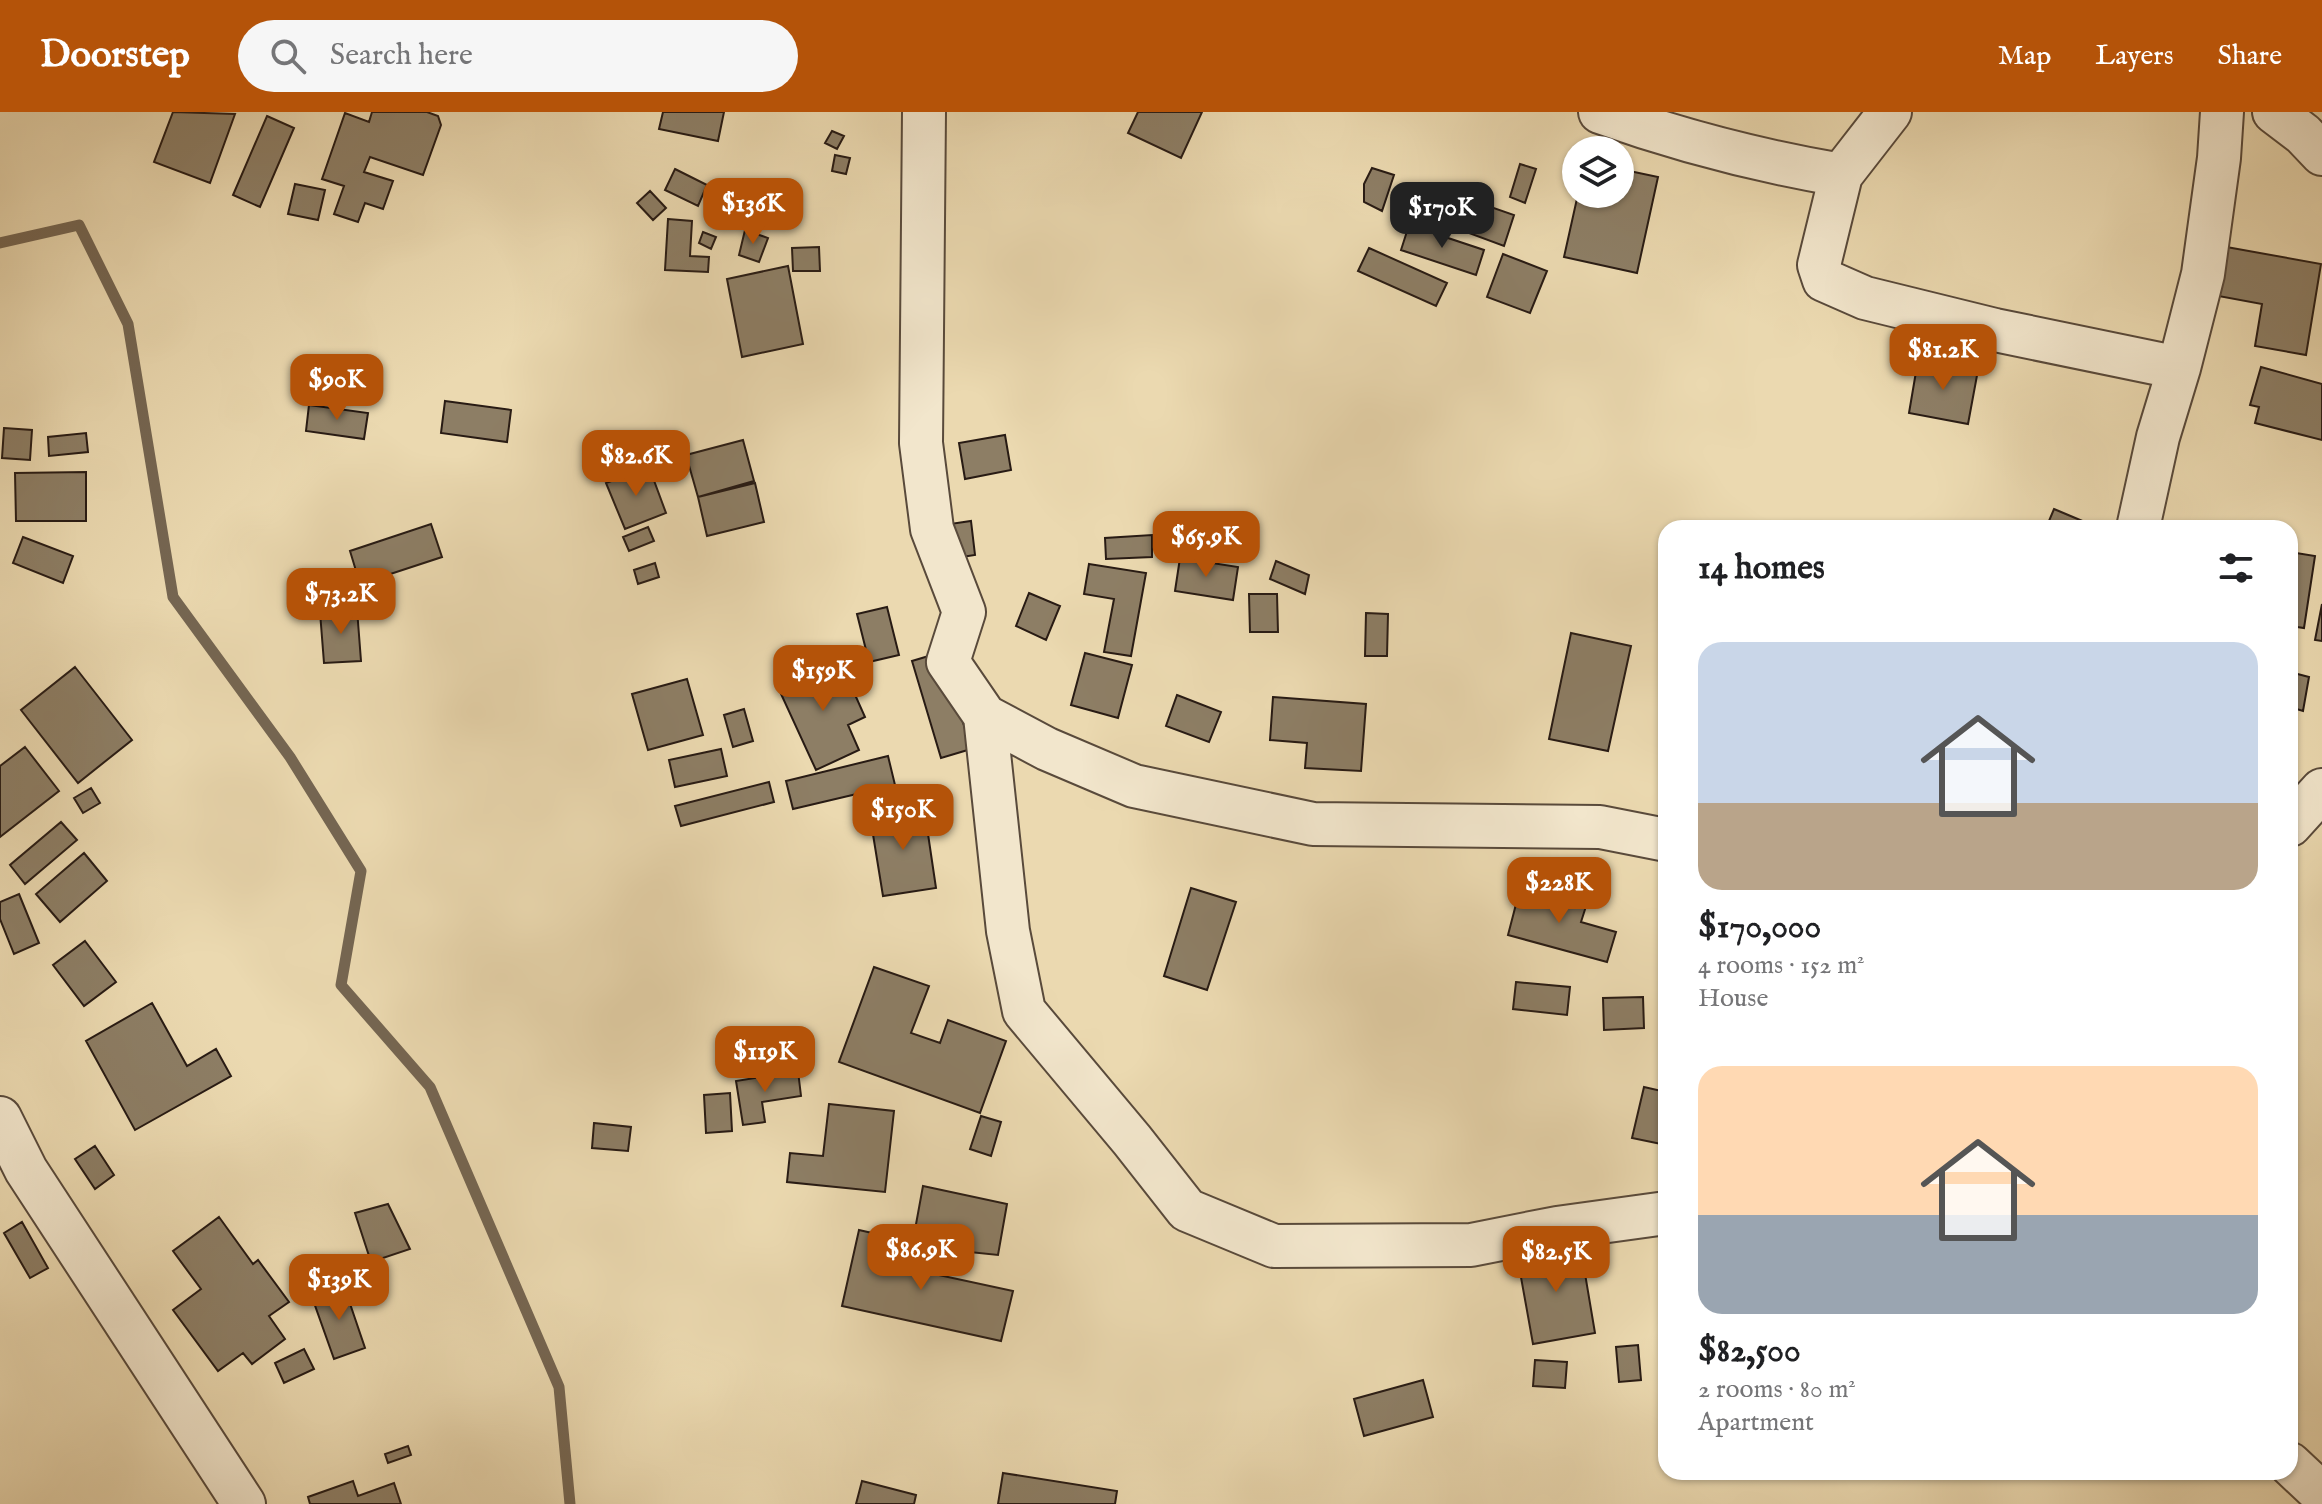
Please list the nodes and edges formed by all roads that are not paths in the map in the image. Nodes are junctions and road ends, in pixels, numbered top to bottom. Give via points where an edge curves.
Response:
1 (924, 112) edge
2 (1600, 112) edge
3 (1890, 112) edge
4 (2222, 112) edge
5 (2274, 112) edge
6 (2322, 154) edge
7 (1841, 175) junction
8 (2179, 368) junction
9 (2140, 520) edge
10 (985, 716) junction
11 (2322, 790) edge
12 (2298, 816) edge
13 (1658, 838) edge
14 (0, 1118) edge
15 (1658, 1214) edge
16 (2298, 1472) edge
17 (2322, 1494) edge
18 (244, 1504) edge

1 - 10 street via 921,443 932,529 964,612 948,662
2 - 7 street via 1759,158
3 - 7 street
4 - 8 street via 2203,274
5 - 6 street
7 - 8 street via 1819,265 1824,280 1865,298
8 - 9 street
10 - 13 street via 1134,786 1313,824 1600,827
10 - 15 street via 1008,931 1024,1011 1187,1210 1274,1246 1471,1245
11 - 12 street
14 - 18 street via 26,1170
16 - 17 street

